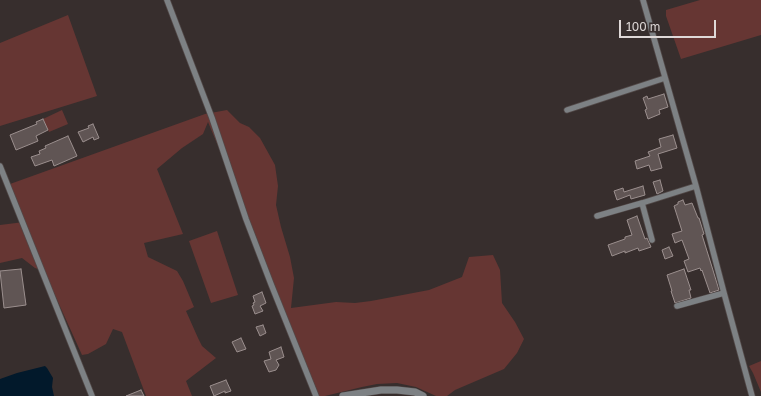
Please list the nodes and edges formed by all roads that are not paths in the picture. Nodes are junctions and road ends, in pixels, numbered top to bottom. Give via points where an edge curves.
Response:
1 (167, 0) edge
2 (643, 0) edge
3 (665, 78) junction
4 (567, 110) dead end
5 (0, 166) edge
6 (696, 186) junction
7 (642, 203) junction
8 (597, 216) dead end
9 (652, 240) dead end
10 (724, 293) junction
11 (677, 306) dead end
12 (92, 396) edge
13 (316, 396) edge
14 (343, 396) edge
15 (423, 396) edge
16 (752, 396) edge

1 - 13 street via 212,118 270,284
2 - 3 street
3 - 4 street
3 - 6 street
5 - 12 street
6 - 7 street
6 - 10 street
7 - 8 street
7 - 9 street
10 - 11 street
10 - 16 street
14 - 15 street via 381,390 415,392

